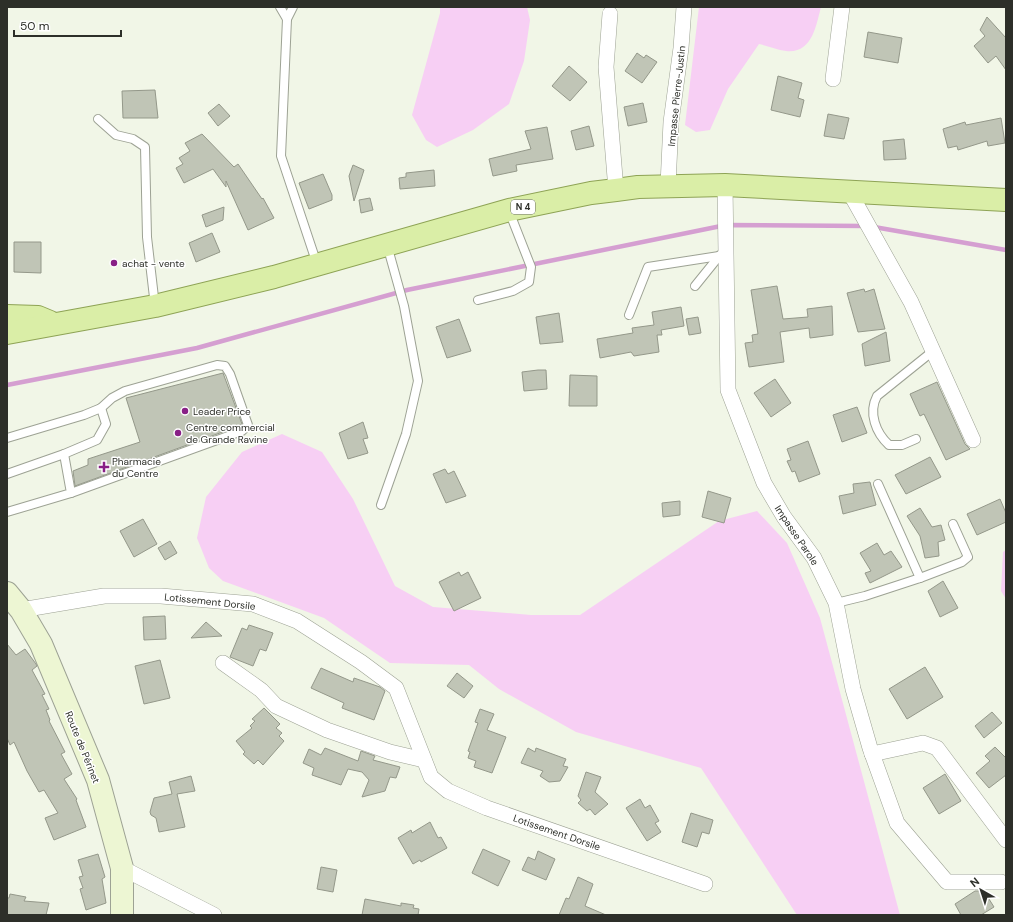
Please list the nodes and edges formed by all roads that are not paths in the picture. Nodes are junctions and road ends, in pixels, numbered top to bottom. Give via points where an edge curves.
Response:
1 (280, 7) edge
2 (293, 7) edge
3 (684, 7) edge
4 (842, 7) edge
5 (610, 14) dead end
6 (287, 19) junction
7 (833, 79) dead end
8 (98, 119) dead end
9 (668, 185) junction
10 (725, 185) junction
11 (616, 190) junction
12 (850, 193) junction
13 (1006, 200) edge
14 (509, 210) junction
15 (387, 245) junction
16 (723, 251) junction
17 (318, 265) junction
18 (695, 286) dead end
19 (478, 300) dead end
20 (155, 306) junction
21 (629, 315) dead end
22 (7, 316) edge
23 (53, 324) junction
24 (7, 333) edge
25 (933, 351) junction
26 (101, 408) junction
27 (7, 438) edge
28 (916, 439) dead end
29 (973, 440) dead end
30 (64, 454) junction
31 (7, 474) edge
32 (878, 484) dead end
33 (71, 493) junction
34 (381, 505) dead end
35 (7, 512) edge
36 (953, 524) dead end
37 (920, 578) junction
38 (7, 592) edge
39 (836, 603) junction
40 (21, 610) junction
41 (223, 663) dead end
42 (872, 754) junction
43 (424, 760) junction
44 (1006, 840) edge
45 (122, 868) junction
46 (1001, 882) dead end
47 (705, 884) dead end
48 (122, 915) edge
49 (214, 915) edge

1 - 6 lane
2 - 6 lane
3 - 9 street, Impasse Pierre-Justin via 671,122
4 - 7 street
5 - 11 street via 606,67
6 - 17 lane via 281,156
8 - 20 lane via 116,134 134,139 145,148 148,237
9 - 10 main road, N 4
9 - 11 main road, N 4
10 - 12 main road, N 4
10 - 16 street, Impasse Parole via 726,224
11 - 14 main road, N 4
12 - 13 main road, N 4
12 - 25 street via 911,302
14 - 15 main road, N 4
14 - 19 lane via 531,267 529,282 513,291
15 - 17 main road, N 4
15 - 34 lane via 404,306 418,381 406,434
16 - 18 lane
16 - 21 lane via 648,267
16 - 39 street, Impasse Parole via 728,390 764,483 784,517 814,558
17 - 20 main road, N 4
20 - 23 main road, N 4
22 - 23 main road via 38,317
23 - 24 main road, N 4
25 - 28 lane via 877,396 872,405 874,422 882,439 889,445 902,445
25 - 29 street
26 - 27 lane
26 - 30 lane via 106,424 97,440
26 - 33 lane via 125,391 217,365 225,366 230,374 248,425 242,431
30 - 31 lane
30 - 33 lane
32 - 37 lane
33 - 35 lane
36 - 37 lane via 968,557 962,562
37 - 39 lane
38 - 40 main road, Route de Périnet
39 - 42 street, Impasse Parole via 853,689
40 - 43 street, Lotissement Dorsile via 104,596 161,596 253,604 297,621 396,688
40 - 45 main road, Route de Périnet via 41,644 98,780
41 - 43 street via 261,690 276,706 327,730 390,752
42 - 44 street via 923,743 937,748
42 - 46 street, Impasse Parole via 897,823 947,882
43 - 47 street, Lotissement Dorsile via 431,777 448,791 487,808
45 - 48 main road, Route de Périnet
45 - 49 street

